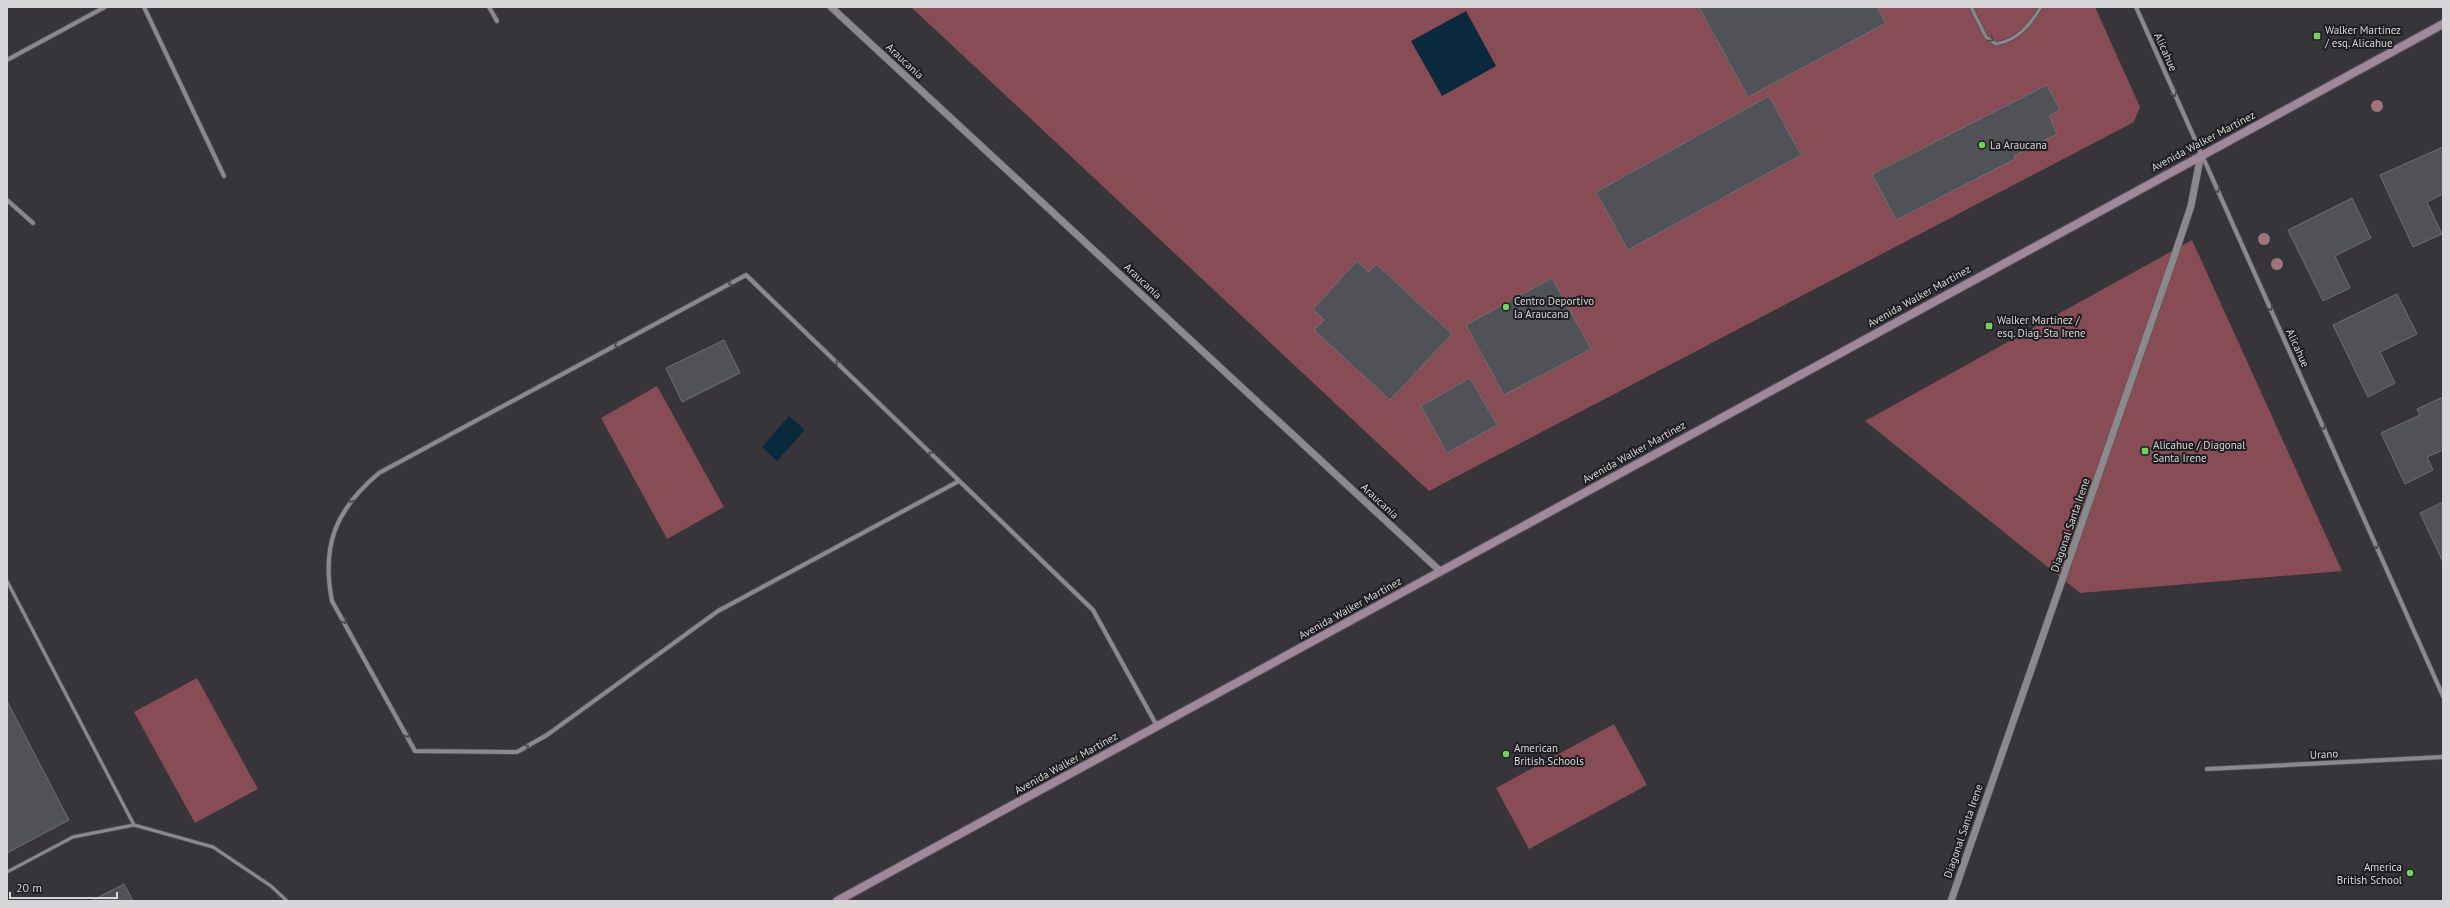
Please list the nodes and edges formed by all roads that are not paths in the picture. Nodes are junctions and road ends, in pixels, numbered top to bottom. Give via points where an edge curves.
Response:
1 (105, 7) edge
2 (144, 7) edge
3 (488, 7) edge
4 (831, 7) edge
5 (1971, 7) edge
6 (2041, 7) edge
7 (2136, 7) edge
8 (497, 21) dead end
9 (2443, 24) edge
10 (7, 60) edge
11 (2201, 154) junction
12 (224, 176) dead end
13 (7, 200) edge
14 (33, 223) dead end
15 (960, 481) junction
16 (1440, 571) junction
17 (7, 581) edge
18 (2443, 696) edge
19 (1157, 726) junction
20 (2443, 757) edge
21 (2207, 769) dead end
22 (134, 825) junction
23 (7, 872) edge
24 (287, 901) edge
25 (837, 901) edge
26 (1951, 901) edge

1 - 10 street
2 - 12 street
3 - 8 street
4 - 16 street, Araucanía
5 -> 6 lane via 1986,37 1996,44 2007,42 2023,32
7 -> 11 street, Alicahue
9 - 11 main road, Avenida Walker Martínez
11 - 16 main road, Avenida Walker Martínez
11 -> 18 street, Alicahue
11 - 26 street, Diagonal Santa Irene via 2191,206 2180,241
13 - 14 street
15 -> 15 street via 746,275 379,473 360,488 334,528 328,552 332,600 415,751 517,752 547,736 718,612
15 - 19 street via 1092,610
16 - 19 main road, Avenida Walker Martínez
17 - 22 lane
19 - 25 main road, Avenida Walker Martínez
20 - 21 street, Urano
22 - 23 lane via 73,837
22 - 24 lane via 214,847

